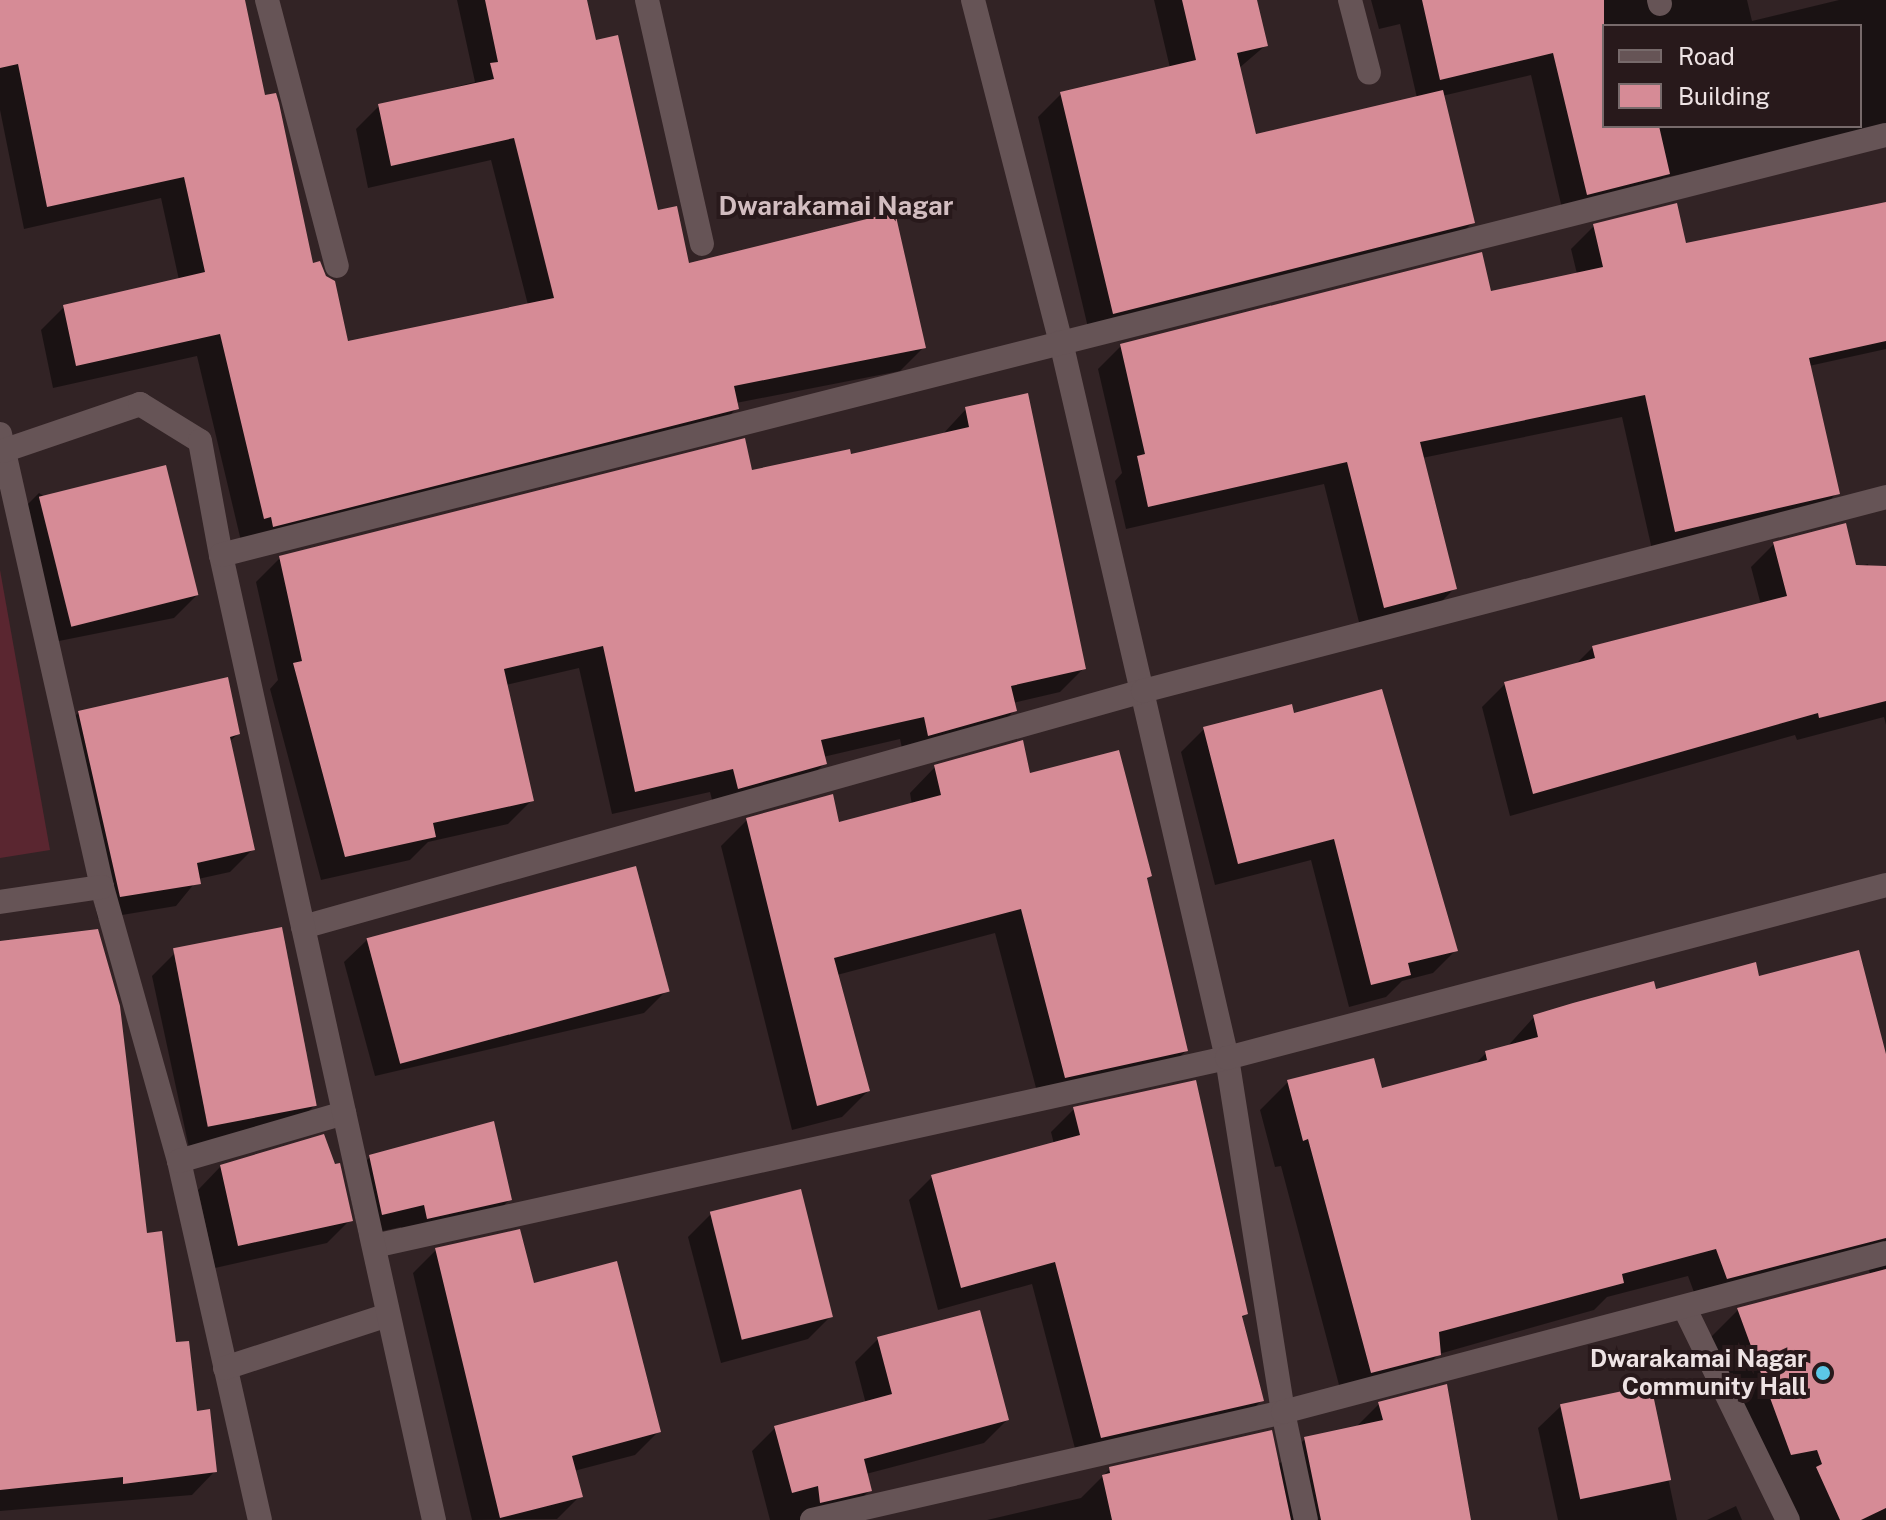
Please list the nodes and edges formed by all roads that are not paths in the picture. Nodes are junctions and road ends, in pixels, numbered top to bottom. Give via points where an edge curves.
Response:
1 (267, 0) edge
2 (647, 0) edge
3 (973, 0) edge
4 (1350, 0) edge
5 (1369, 73) dead end
6 (1886, 135) edge
7 (702, 244) dead end
8 (337, 266) dead end
9 (1061, 342) junction
10 (2, 442) edge
11 (1886, 497) edge
12 (221, 555) junction
13 (1143, 691) junction
14 (1886, 885) edge
15 (102, 887) junction
16 (0, 902) edge
17 (303, 927) junction
18 (1227, 1058) junction
19 (344, 1113) junction
20 (179, 1161) junction
21 (374, 1246) junction
22 (1886, 1253) edge
23 (1684, 1307) junction
24 (388, 1315) junction
25 (225, 1368) junction
26 (1283, 1412) junction
27 (260, 1520) edge
28 (434, 1520) edge
29 (812, 1520) edge
30 (1306, 1520) edge
31 (1788, 1520) edge

1 - 8 street
2 - 7 street
3 - 9 street
4 - 5 street
6 - 9 street
9 - 12 street
9 - 13 street
10 - 12 street via 140,404 200,441
10 - 15 street
11 - 13 street
12 - 17 street
13 - 17 street
13 - 18 street
14 - 18 street
15 - 16 street
15 - 20 street
17 - 19 street
18 - 21 street
18 - 26 street
19 - 20 street
19 - 21 street
20 - 25 street
21 - 24 street
22 - 23 street
23 - 26 street
23 - 31 street
24 - 25 street
24 - 28 street
25 - 27 street
26 - 29 street
26 - 30 street

